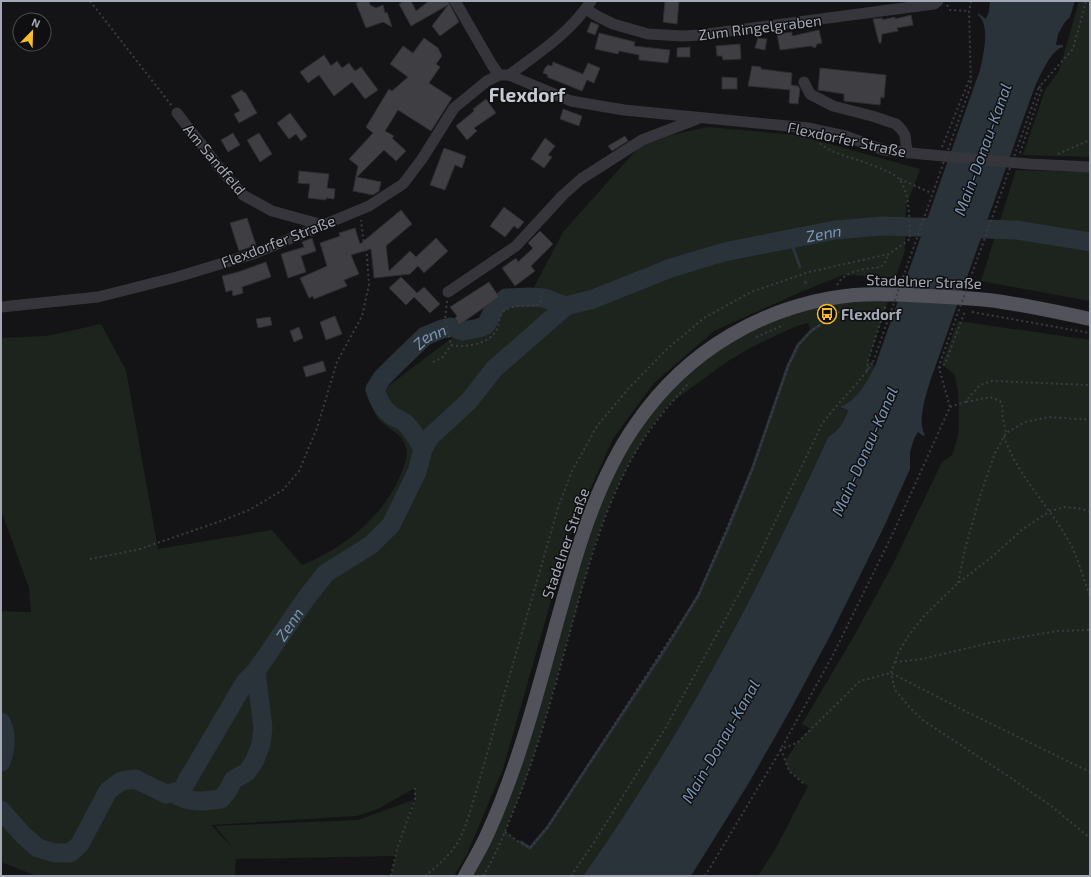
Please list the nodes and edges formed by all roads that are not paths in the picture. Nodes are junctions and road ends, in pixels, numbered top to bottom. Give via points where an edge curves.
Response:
1 (455, 1) edge
2 (938, 1) edge
3 (589, 5) edge
4 (504, 75) junction
5 (804, 82) dead end
6 (177, 113) road end
7 (700, 118) junction
8 (906, 152) junction
9 (1090, 167) edge
10 (323, 225) junction
11 (448, 292) road end
12 (1, 306) edge
13 (1090, 319) edge
14 (465, 876) edge

1 - 4 street via 492,65
2 - 3 street, Zum Ringelgraben via 934,4 894,10 700,36 648,34 613,24 597,16
3 - 4 street, Flexdorfer Straße via 552,44
4 - 7 street, Flexdorfer Straße via 571,101
4 - 10 street, Flexdorfer Straße via 487,81 454,108 422,160 403,184 369,206
5 - 8 street via 810,94 833,106 896,124 905,135
6 - 10 street, Am Sandfeld via 243,195 272,211
7 - 8 street, Flexdorfer Straße via 808,128 845,136 884,150
7 - 11 street, Flexdorfer Straße via 642,140 581,179 516,246
8 - 9 street, Flexdorfer Straße
10 - 12 street, Flexdorfer Straße via 253,254 177,278 98,297
13 - 14 main road, Stadelner Straße via 988,300 890,294 855,295 807,303 768,316 733,333 682,370 635,425 618,454 591,512 510,781 486,839

